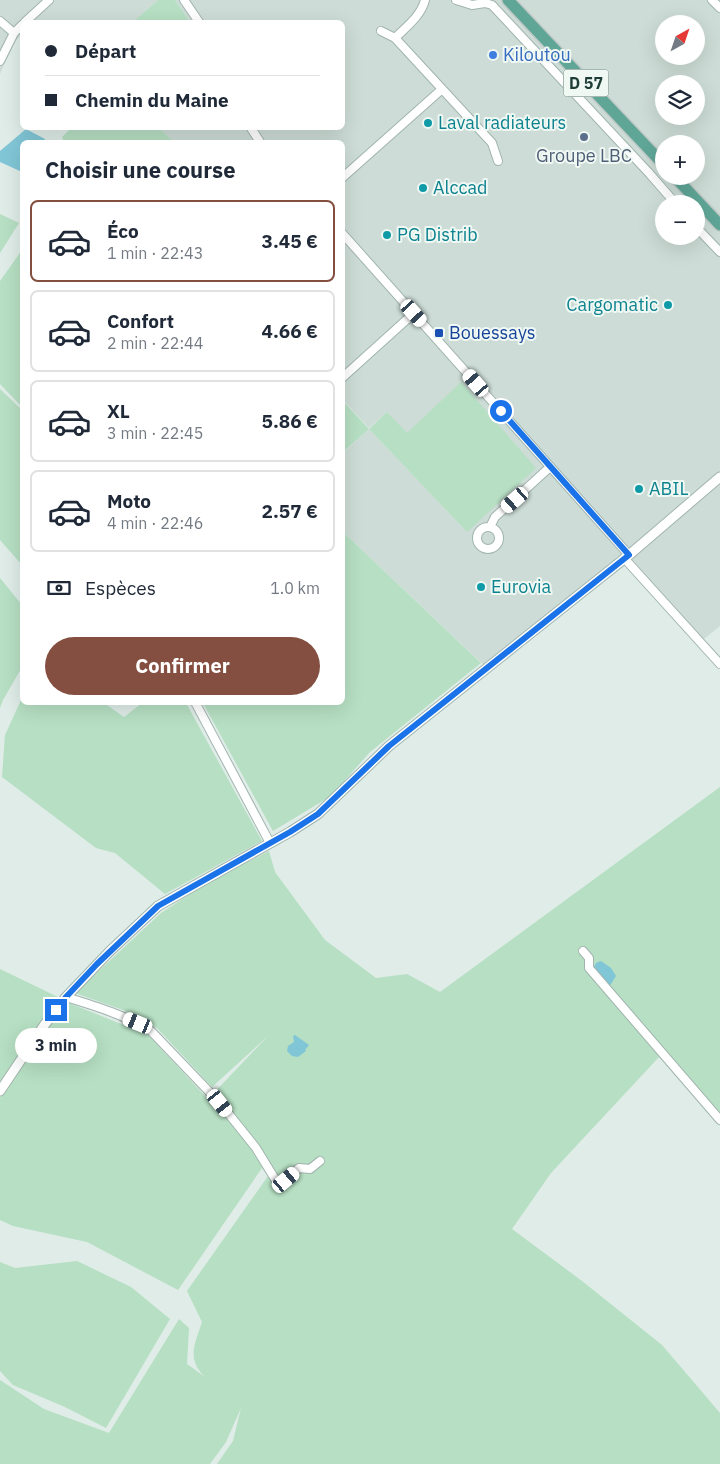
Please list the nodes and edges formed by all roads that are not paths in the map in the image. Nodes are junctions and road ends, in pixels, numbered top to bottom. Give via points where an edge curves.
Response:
1 (49, 0) edge
2 (184, 0) edge
3 (425, 0) edge
4 (456, 0) edge
5 (508, 0) edge
6 (712, 0) edge
7 (720, 8) edge
8 (28, 20) edge
9 (198, 20) edge
10 (0, 21) edge
11 (20, 28) edge
12 (382, 31) dead end
13 (14, 33) junction
14 (395, 38) junction
15 (0, 61) edge
16 (441, 90) junction
17 (655, 155) edge
18 (498, 161) dead end
19 (345, 175) edge
20 (682, 185) edge
21 (668, 195) edge
22 (720, 225) edge
23 (345, 236) edge
24 (705, 236) edge
25 (720, 252) edge
26 (414, 313) junction
27 (345, 375) edge
28 (550, 467) junction
29 (720, 477) edge
30 (490, 527) dead end
31 (626, 556) junction
32 (720, 664) edge
33 (198, 705) edge
34 (270, 842) junction
35 (583, 951) dead end
36 (66, 997) junction
37 (0, 1091) edge
38 (720, 1120) edge
39 (320, 1160) dead end

1 - 8 street
2 - 9 street
3 - 14 street via 417,16
4 - 21 street via 472,5 492,5
5 - 17 main road, D 57
6 - 7 street
10 - 13 street
11 - 13 street
12 - 14 street
13 - 15 street
14 - 16 street
16 - 18 street via 492,144
16 - 19 street
20 - 22 main road
23 - 26 street
24 - 25 street
26 - 27 street
26 - 28 street
28 - 30 street via 495,517
28 - 31 street
29 - 31 street
31 - 32 street
31 - 34 street via 389,746 318,814
33 - 34 street
34 - 36 street via 158,906
35 - 38 street via 589,958 589,968
36 - 37 street
36 - 39 street via 117,1014 151,1031 220,1103 256,1148 275,1179 283,1181 299,1168 310,1169

